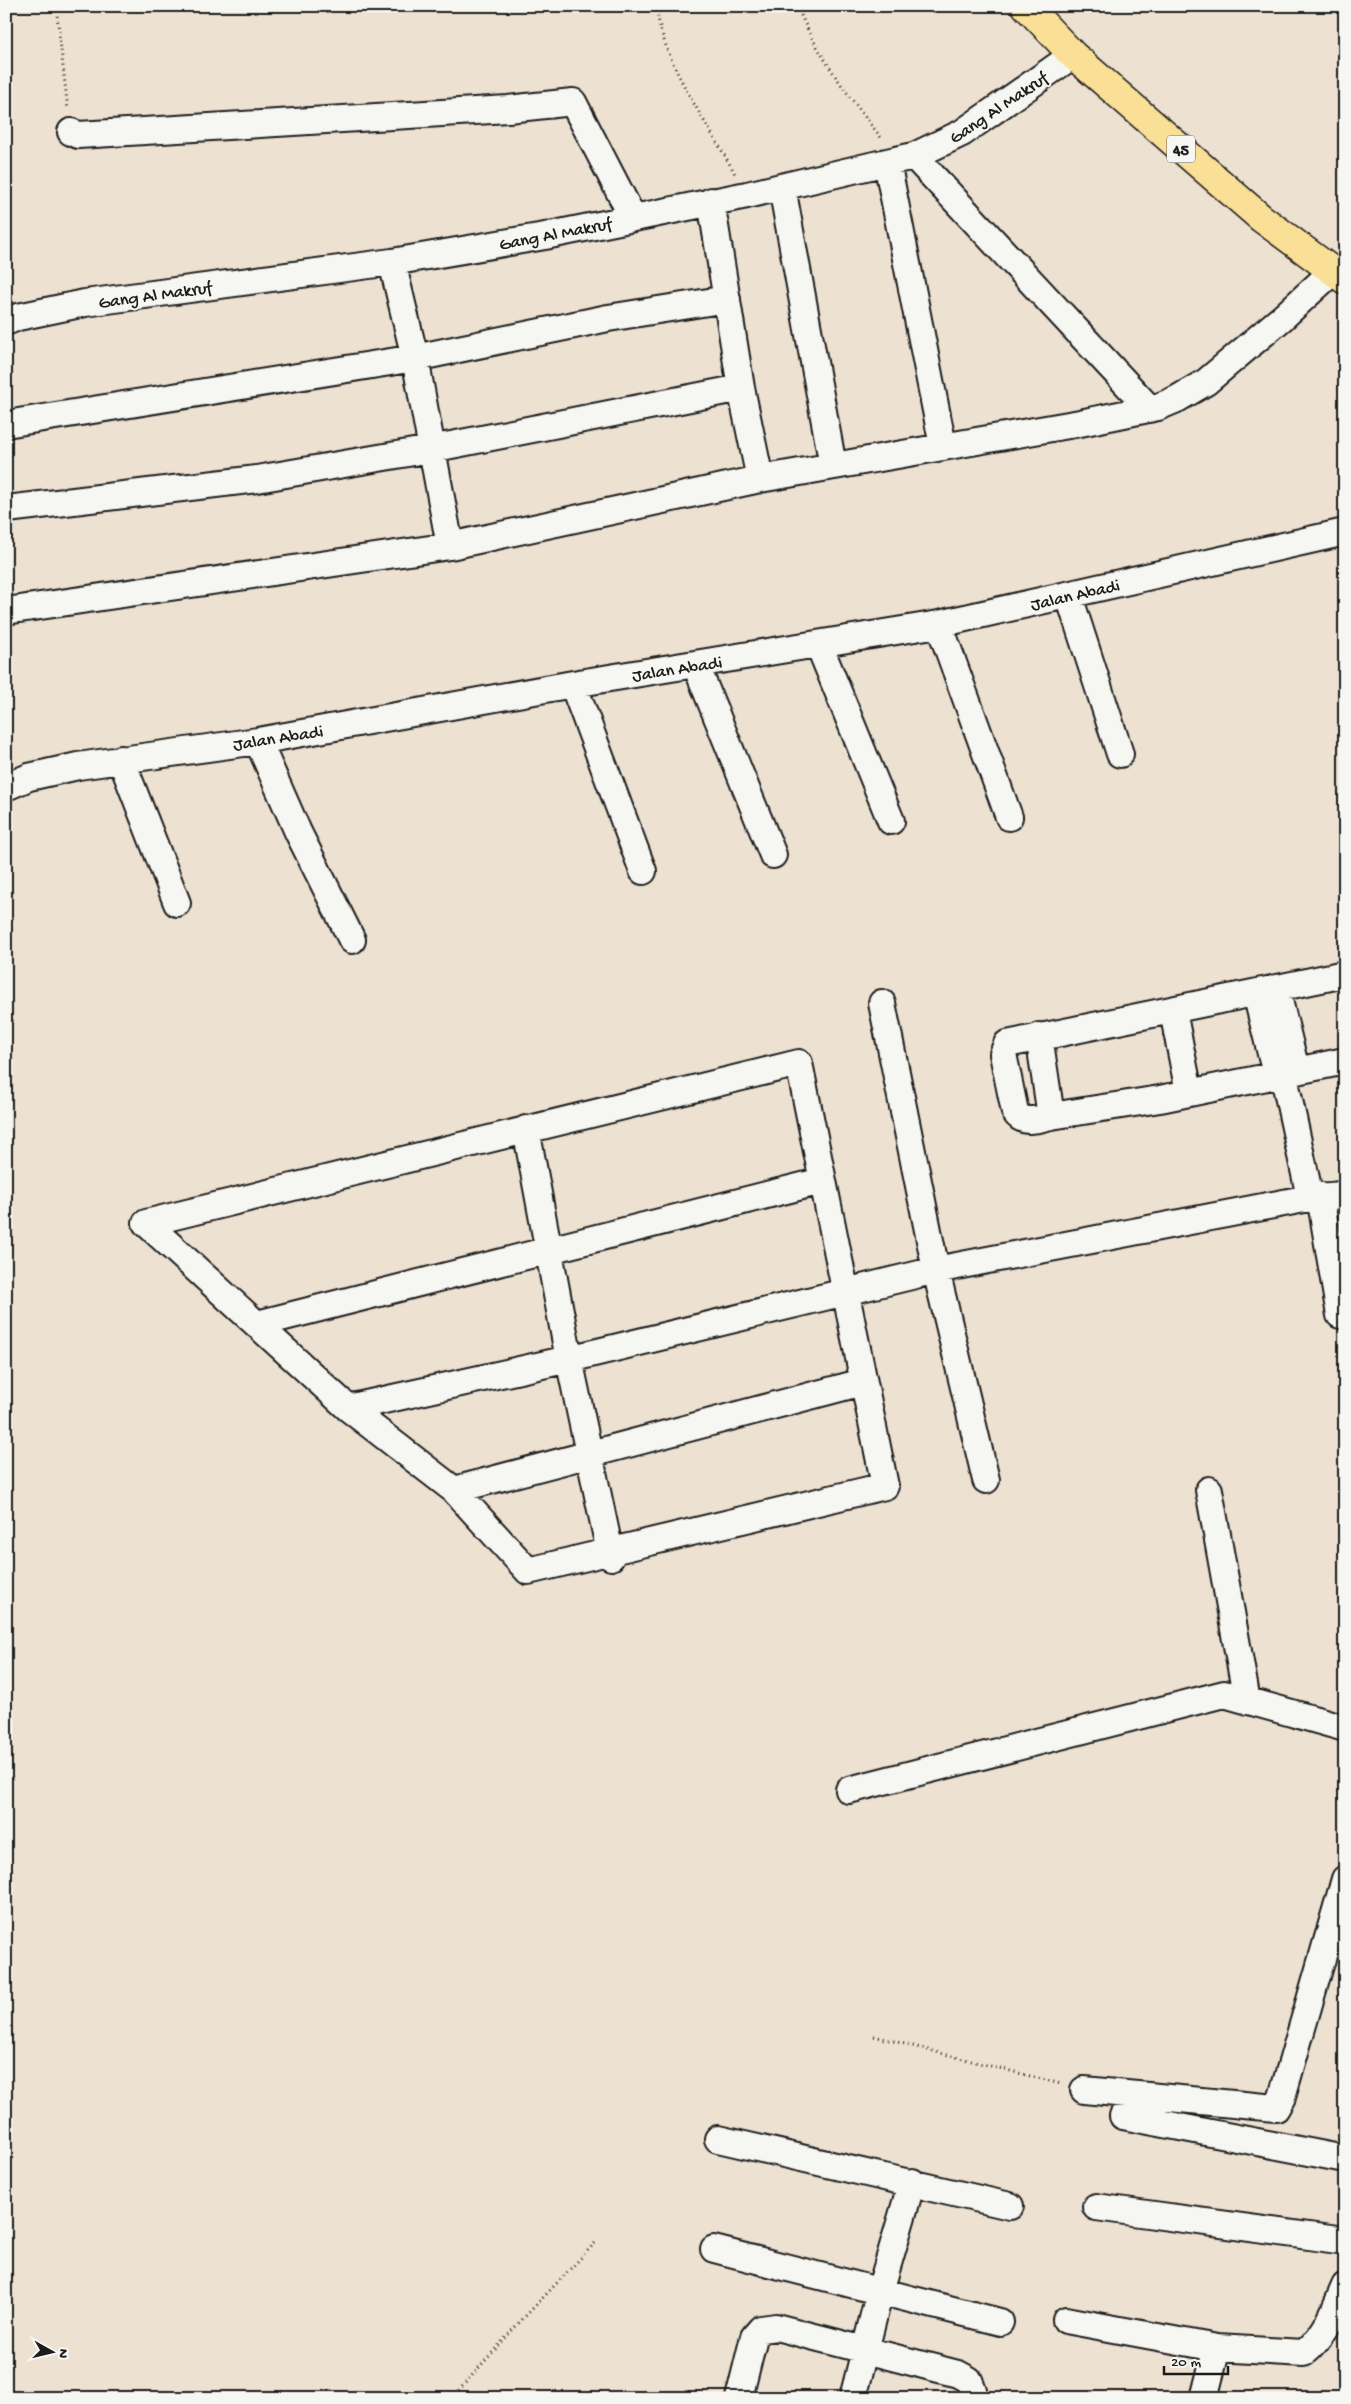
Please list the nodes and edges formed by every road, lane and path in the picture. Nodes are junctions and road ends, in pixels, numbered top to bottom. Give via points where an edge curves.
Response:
1 (56, 6) edge
2 (656, 6) edge
3 (797, 6) edge
4 (1026, 6) edge
5 (1073, 55) junction
6 (72, 132) joint
7 (900, 159) junction
8 (782, 187) junction
9 (747, 195) junction
10 (711, 201) junction
11 (633, 218) junction
12 (392, 262) junction
13 (1338, 276) edge
14 (727, 299) junction
15 (6, 322) edge
16 (415, 358) junction
17 (741, 388) junction
18 (1149, 408) junction
19 (6, 424) edge
20 (943, 446) junction
21 (431, 449) junction
22 (832, 466) junction
23 (760, 479) junction
24 (8, 509) edge
25 (1345, 532) edge
26 (450, 546) junction
27 (1069, 596) junction
28 (6, 612) edge
29 (939, 624) junction
30 (819, 645) junction
31 (696, 665) junction
32 (573, 684) junction
33 (258, 741) junction
34 (1120, 754) dead end
35 (121, 759) junction
36 (6, 787) edge
37 (1009, 817) dead end
38 (891, 821) dead end
39 (773, 855) dead end
40 (643, 871) dead end
41 (177, 902) dead end
42 (352, 940) dead end
43 (1345, 974) edge
44 (1266, 991) junction
45 (882, 1003) dead end
46 (1173, 1011) junction
47 (1039, 1036) junction
48 (1345, 1060) edge
49 (1285, 1072) junction
50 (1189, 1092) junction
51 (1051, 1116) junction
52 (526, 1129) junction
53 (822, 1181) junction
54 (1332, 1195) edge
55 (549, 1251) junction
56 (936, 1270) junction
57 (845, 1293) junction
58 (1340, 1315) dead end
59 (257, 1324) junction
60 (569, 1359) junction
61 (863, 1382) junction
62 (348, 1408) junction
63 (589, 1454) junction
64 (986, 1480) dead end
65 (454, 1490) junction
66 (1208, 1490) dead end
67 (611, 1554) junction
68 (1247, 1702) junction
69 (1345, 1728) edge
70 (849, 1790) dead end
71 (1345, 1879) edge
72 (874, 2036) dead end
73 (1084, 2090) joint
74 (1124, 2116) dead end
75 (718, 2139) dead end
76 (1345, 2159) edge
77 (912, 2182) junction
78 (1010, 2206) dead end
79 (1096, 2207) dead end
80 (1345, 2242) edge
81 (594, 2243) dead end
82 (714, 2249) dead end
83 (1345, 2286) edge
84 (880, 2291) junction
85 (1066, 2320) dead end
86 (1000, 2322) dead end
87 (1217, 2348) junction
88 (864, 2351) junction
89 (452, 2398) edge
90 (739, 2398) edge
91 (853, 2398) edge
92 (971, 2398) edge
93 (1204, 2398) edge

1 - 6 path
2 - 9 path via 671,60
3 - 7 path via 804,25 840,84
4 - 5 main road, 45
5 - 7 street, Gang Al Makruf via 962,133
5 - 13 main road, 45 via 1261,218
6 - 11 street via 78,135 573,102
7 - 8 street, Gang Al Makruf
7 - 18 street
7 - 20 street
8 - 9 street, Gang Al Makruf
8 - 22 street
9 - 10 street, Gang Al Makruf
10 - 11 street, Gang Al Makruf
10 - 14 street
11 - 12 street, Gang Al Makruf
12 - 15 street, Gang Al Makruf via 85,304
12 - 16 street
13 - 18 street via 1206,382 1177,400
14 - 16 street via 608,318
14 - 17 street
16 - 19 street
16 - 21 street
17 - 21 street
17 - 23 street
18 - 20 street
20 - 22 street
21 - 24 street via 257,479
21 - 26 street
22 - 23 street
23 - 26 street
25 - 27 street, Jalan Abadi
26 - 28 street
27 - 29 street, Jalan Abadi
27 - 34 street
29 - 30 street, Jalan Abadi
29 - 37 street
30 - 31 street, Jalan Abadi
30 - 38 street
31 - 32 street, Jalan Abadi
31 - 39 street
32 - 33 street, Jalan Abadi
32 - 40 street
33 - 35 street, Jalan Abadi
33 - 42 street via 298,832
35 - 36 street, Jalan Abadi via 29,777
35 - 41 street
43 - 44 street
44 - 46 street
44 - 49 street
45 - 56 street
46 - 47 street
46 - 50 street
47 - 51 street
47 - 51 street via 1007,1044 1003,1054 1011,1100 1018,1116 1024,1120
48 - 49 street
49 - 50 street
49 - 54 street via 1308,1188 1311,1193
50 - 51 street
52 - 53 street via 798,1064
52 - 55 street
52 - 59 street via 146,1223
53 - 55 street
53 - 57 street
54 - 56 street
54 - 58 street
55 - 59 street
55 - 60 street
56 - 57 street
56 - 64 street
57 - 60 street
57 - 61 street
59 - 62 street
60 - 62 street
60 - 63 street
61 - 63 street
61 - 67 street via 885,1486
62 - 65 street
63 - 65 street
63 - 67 street
65 - 67 street via 528,1571
66 - 68 street
68 - 69 street
68 - 70 street via 1224,1694
71 - 73 street via 1282,2097 1276,2108
72 - 73 path
74 - 76 street
75 - 77 street
77 - 78 street
77 - 84 street
79 - 80 street
81 - 89 path
82 - 84 street
83 - 87 street via 1324,2333 1304,2354
84 - 86 street
84 - 88 street
85 - 87 street
87 - 93 street
88 - 90 street via 776,2327 761,2329 754,2337
88 - 91 street
88 - 92 street via 958,2374 969,2380 973,2390

